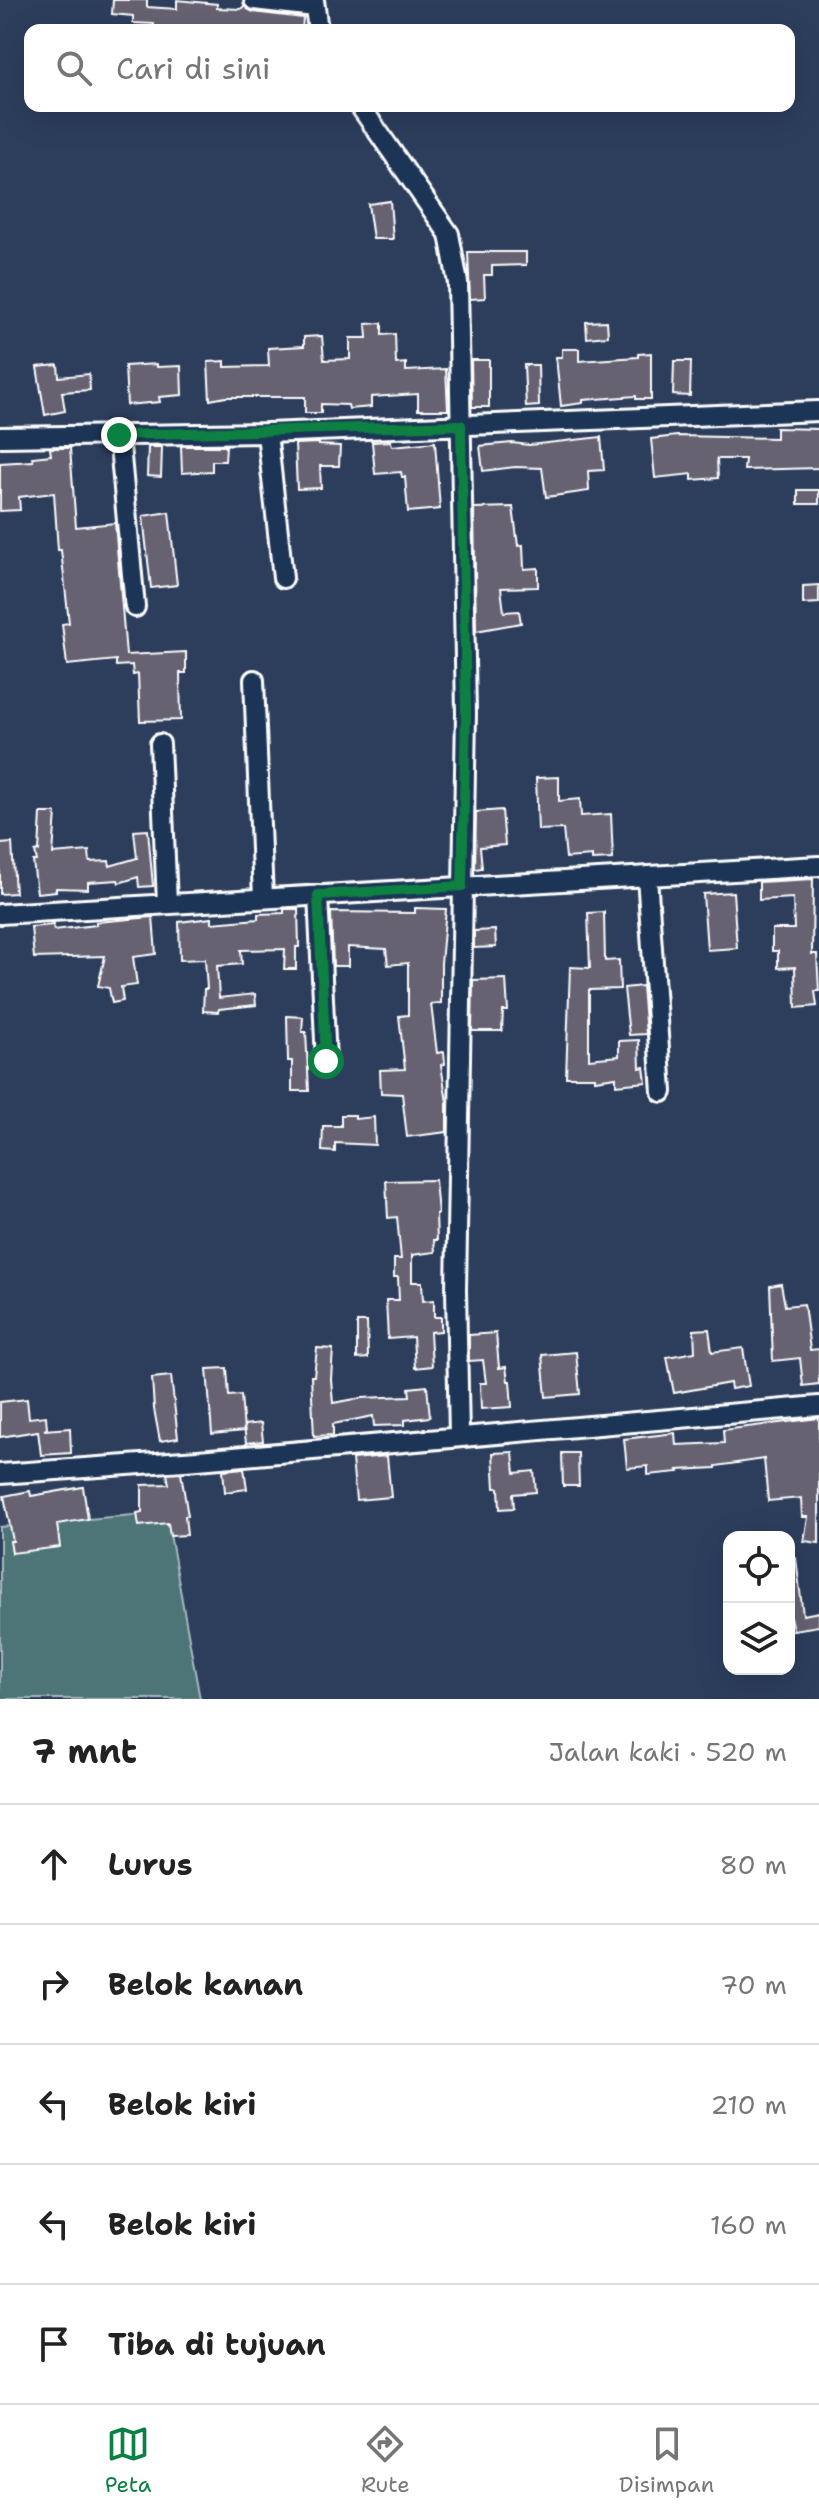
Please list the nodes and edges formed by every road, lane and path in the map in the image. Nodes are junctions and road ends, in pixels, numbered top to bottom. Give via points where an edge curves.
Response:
1 (254, 0) edge
2 (314, 4) edge
3 (317, 24) edge
4 (364, 112) edge
5 (819, 411) edge
6 (461, 425) junction
7 (267, 433) junction
8 (119, 435) junction
9 (0, 437) edge
10 (283, 578) dead end
11 (135, 607) dead end
12 (254, 680) dead end
13 (160, 744) dead end
14 (819, 866) edge
15 (647, 876) junction
16 (462, 886) junction
17 (318, 895) junction
18 (263, 898) junction
19 (167, 903) junction
20 (0, 914) edge
21 (326, 1061) dead end
22 (662, 1092) dead end
23 (819, 1406) edge
24 (459, 1436) junction
25 (0, 1474) edge

1 - 2 street
2 - 3 street
4 - 6 street via 449,234 458,283
5 - 6 street
6 - 7 street
6 - 16 street via 466,713
7 - 8 street
7 - 10 street
8 - 9 street
8 - 11 street
12 - 18 street
13 - 19 street
14 - 15 street
15 - 16 street
15 - 22 street
16 - 17 street
16 - 24 street
17 - 18 street
17 - 21 street
18 - 19 street
19 - 20 street
23 - 24 street
24 - 25 street

